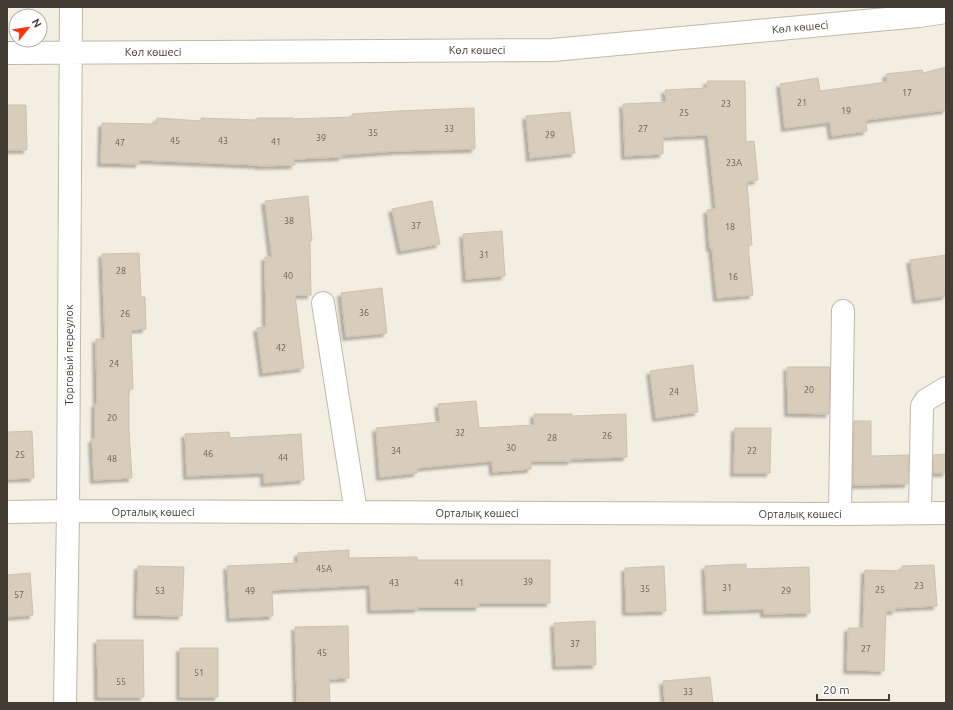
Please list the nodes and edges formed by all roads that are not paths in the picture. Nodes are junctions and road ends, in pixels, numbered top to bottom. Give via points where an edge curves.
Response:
1 (71, 7) edge
2 (946, 12) edge
3 (7, 53) edge
4 (71, 53) junction
5 (323, 303) dead end
6 (843, 311) dead end
7 (946, 388) edge
8 (68, 511) junction
9 (7, 512) edge
10 (356, 512) junction
11 (920, 513) junction
12 (946, 513) edge
13 (840, 514) junction
14 (65, 703) edge

1 - 4 street, Торговый переулок
2 - 4 street, Көл көшесі via 553,50
3 - 4 street, Көл көшесі
4 - 8 street, Торговый переулок
5 - 10 street
6 - 13 street
7 - 11 street via 926,400 922,406
8 - 9 street, Орталық көшесі
8 - 10 street, Орталық көшесі
8 - 14 street, Торговый переулок
10 - 13 street, Орталық көшесі
11 - 12 street, Орталық көшесі
11 - 13 street, Орталық көшесі

